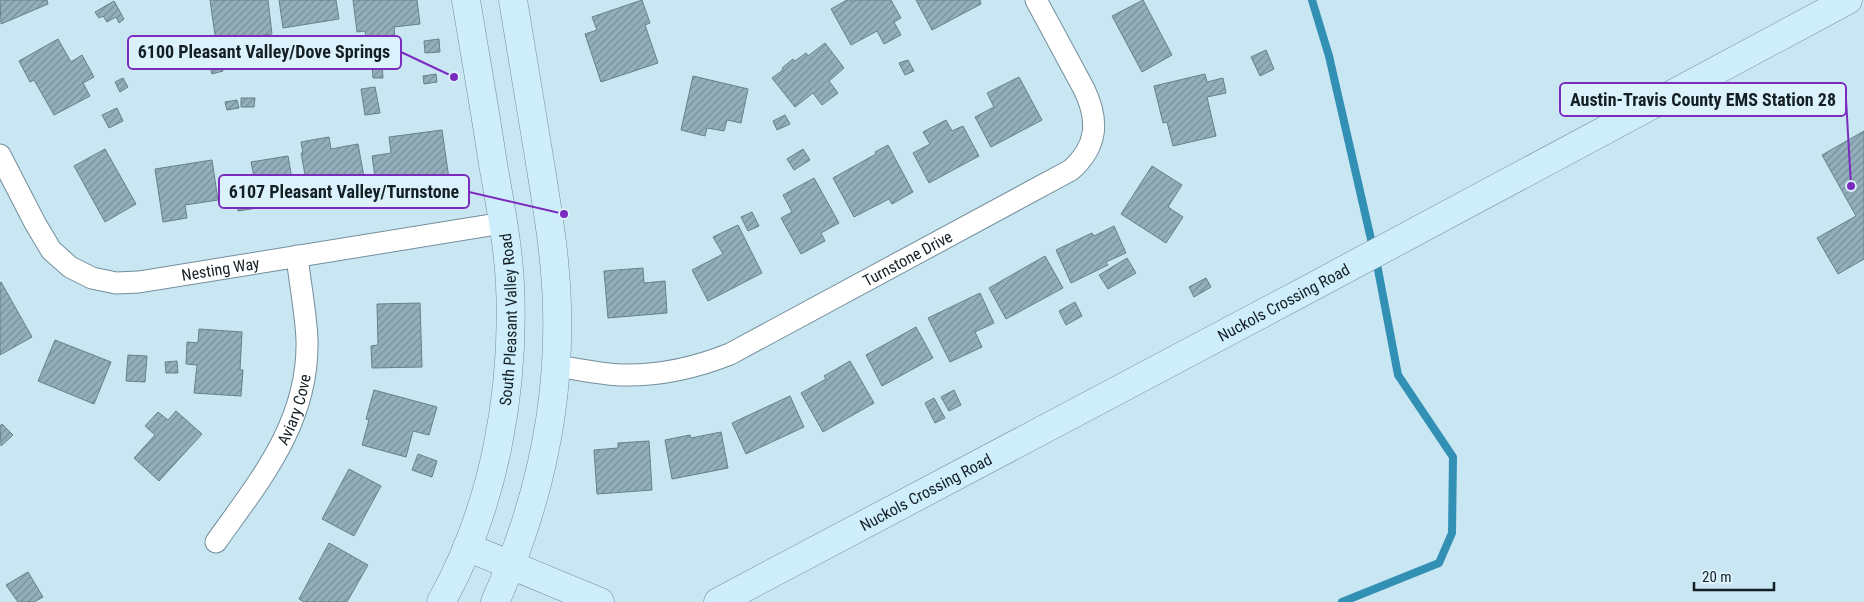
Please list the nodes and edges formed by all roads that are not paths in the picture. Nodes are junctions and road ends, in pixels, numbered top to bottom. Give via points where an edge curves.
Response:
1 (466, 0) edge
2 (513, 0) edge
3 (1036, 0) edge
4 (1848, 0) edge
5 (0, 155) edge
6 (503, 223) junction
7 (297, 256) junction
8 (556, 366) junction
9 (216, 542) dead end
10 (467, 548) junction
11 (511, 566) junction
12 (441, 602) edge
13 (495, 602) edge
14 (600, 602) edge
15 (718, 602) edge

1 - 6 street, South Pleasant Valley Road
2 - 8 street via 554,256
3 - 8 street, Turnstone Drive via 1091,102 1094,115 1091,142 1086,153 1070,170 730,354 705,364 649,374
4 - 15 street, Nuckols Crossing Road
5 - 7 street, Nesting Way via 52,250 70,267 92,278 116,283 139,282
6 - 7 street, Nesting Way
6 - 10 street, South Pleasant Valley Road via 510,291 507,384 500,436
7 - 9 street, Aviary Cove via 307,340 297,407 268,470
8 - 11 street via 551,419 541,470
10 - 11 street
10 - 12 street, South Pleasant Valley Road
11 - 13 street
11 - 14 street

